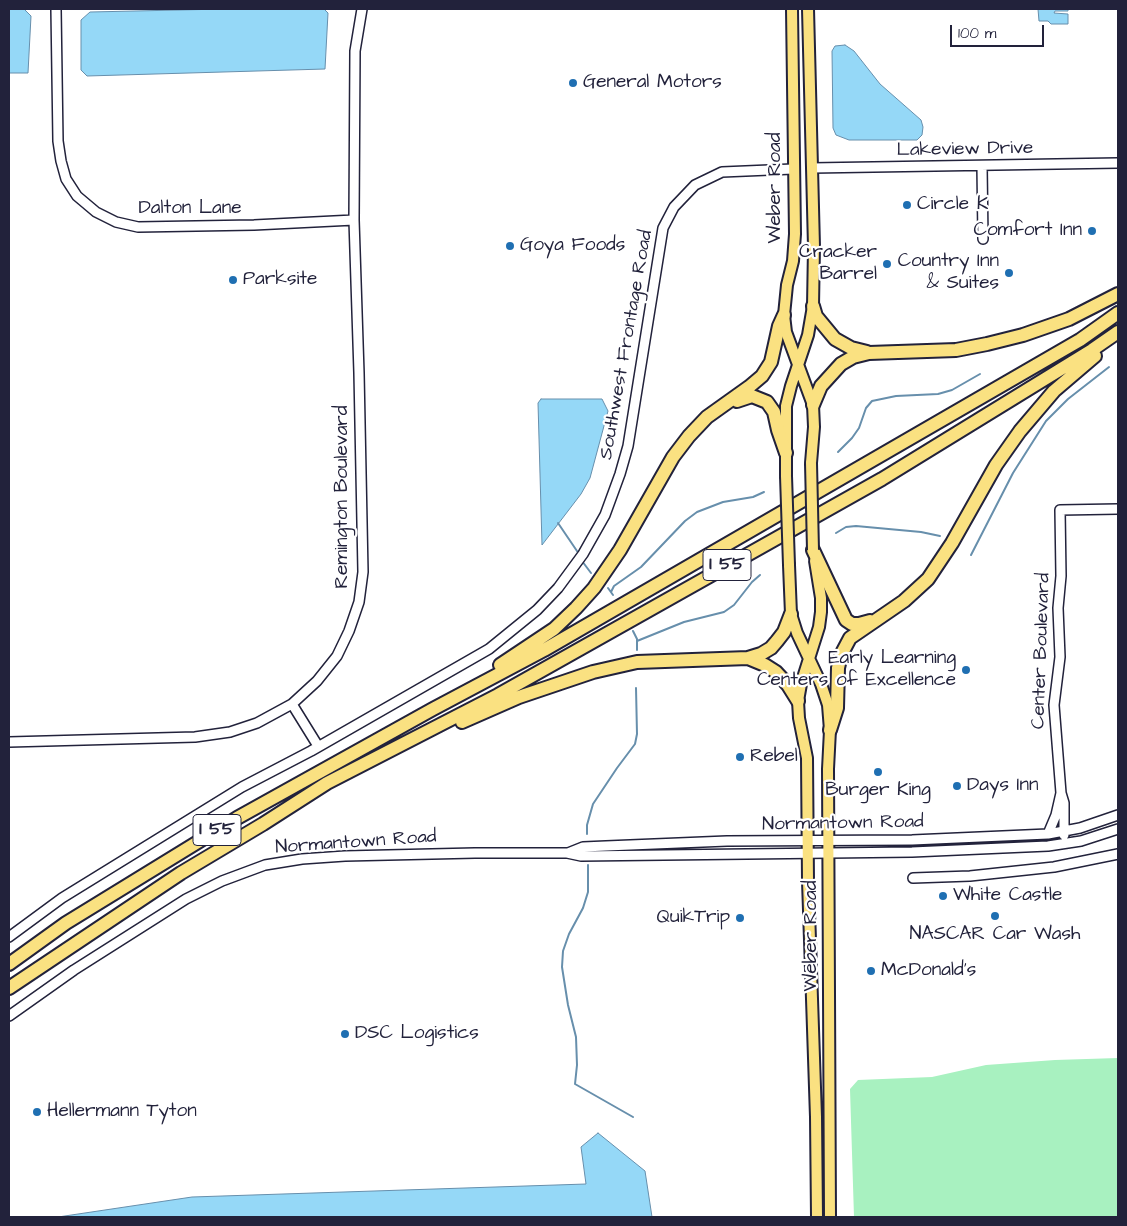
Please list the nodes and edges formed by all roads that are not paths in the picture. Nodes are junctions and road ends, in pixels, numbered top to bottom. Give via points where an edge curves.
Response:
1 (56, 9) edge
2 (362, 9) edge
3 (792, 9) edge
4 (808, 9) edge
5 (1118, 163) edge
6 (982, 166) junction
7 (812, 168) junction
8 (793, 169) junction
9 (354, 220) junction
10 (983, 239) dead end
11 (1118, 294) edge
12 (813, 306) junction
13 (1118, 313) edge
14 (784, 315) junction
15 (1118, 332) edge
16 (1118, 336) edge
17 (869, 353) junction
18 (798, 364) junction
19 (813, 405) junction
20 (723, 406) junction
21 (786, 453) junction
22 (1118, 509) edge
23 (813, 550) junction
24 (791, 614) junction
25 (877, 619) junction
26 (748, 658) junction
27 (809, 659) junction
28 (798, 702) junction
29 (292, 704) junction
30 (433, 709) junction
31 (830, 730) junction
32 (9, 742) edge
33 (318, 746) junction
34 (327, 783) junction
35 (1061, 793) junction
36 (1118, 815) edge
37 (1118, 829) edge
38 (1064, 831) junction
39 (1048, 834) junction
40 (808, 841) junction
41 (829, 841) junction
42 (1064, 844) junction
43 (567, 853) junction
44 (808, 853) junction
45 (830, 853) junction
46 (1118, 854) edge
47 (913, 878) dead end
48 (9, 937) edge
49 (9, 964) edge
50 (9, 988) edge
51 (9, 1016) edge
52 (817, 1217) edge
53 (830, 1217) edge

1 - 9 street, Dalton Lane via 60,161 77,196 96,212 116,222 138,227
2 - 9 street, Remington Boulevard via 355,51
3 - 8 main road, Weber Road
4 - 7 main road, Weber Road
5 - 6 street, Lakeview Drive
6 - 7 street, Lakeview Drive
6 - 10 street
7 - 12 main road, Weber Road
8 - 14 main road, Weber Road via 795,234
8 - 33 street, Southwest Frontage Road via 722,172 695,185 674,207 662,228 628,446 620,474 605,516 558,588 489,649
9 - 29 street, Remington Boulevard via 363,572 359,602 337,656 317,681
11 - 17 highway via 1070,319 996,342 956,350
12 - 17 highway via 816,316 842,344
12 - 18 main road, Weber Road
13 - 30 highway, I 55 via 1080,340 544,650
14 - 18 main road, Weber Road via 786,332
14 - 20 highway via 771,362 762,376
15 - 34 highway, I 55 via 882,479 498,695
16 - 25 highway via 1054,391 996,465 928,579
17 - 19 highway via 841,364 821,386
18 - 19 main road, Weber Road
18 - 21 main road, Weber Road via 786,406
19 - 23 main road, Weber Road, bridge
20 - 21 highway via 752,396 768,402
20 - 30 highway via 707,417 673,457 620,550 576,608 554,629
21 - 24 main road, Weber Road, bridge
22 - 35 street, Center Boulevard via 1060,510 1060,657 1054,705
23 - 25 highway via 846,620 859,624
23 - 27 main road, Weber Road via 821,612
24 - 26 highway via 784,632 771,648
24 - 27 main road, Weber Road
25 - 31 highway via 850,638 841,655 837,708
26 - 28 highway via 776,672
26 - 34 highway via 637,662 593,672 518,697
27 - 28 main road, Weber Road
27 - 31 main road, Weber Road via 828,705
28 - 40 main road, Weber Road via 806,758
29 - 32 street, Remington Boulevard via 257,723 230,732 195,737
29 - 33 street
30 - 49 highway, I 55 via 237,818 66,923
31 - 41 main road, Weber Road
33 - 48 street, Southwest Frontage Road via 242,786 62,898
34 - 50 highway, I 55 via 181,872
35 - 38 street, Center Boulevard
35 - 39 street, Center Boulevard
36 - 38 street, Normantown Road
37 - 42 street, Normantown Road
38 - 39 street, Normantown Road
38 - 42 street, Center Boulevard
39 - 41 street, Normantown Road
40 - 41 street, Normantown Road
40 - 43 street, Normantown Road via 583,847
40 - 44 main road, Weber Road
41 - 45 main road, Weber Road
42 - 45 street, Normantown Road
43 - 44 street, Normantown Road via 581,856
43 - 51 street, Normantown Road via 345,856 265,865 222,880 186,899 74,970
44 - 45 street, Normantown Road
44 - 52 main road, Weber Road
45 - 53 main road, Weber Road
46 - 47 street via 1054,867

